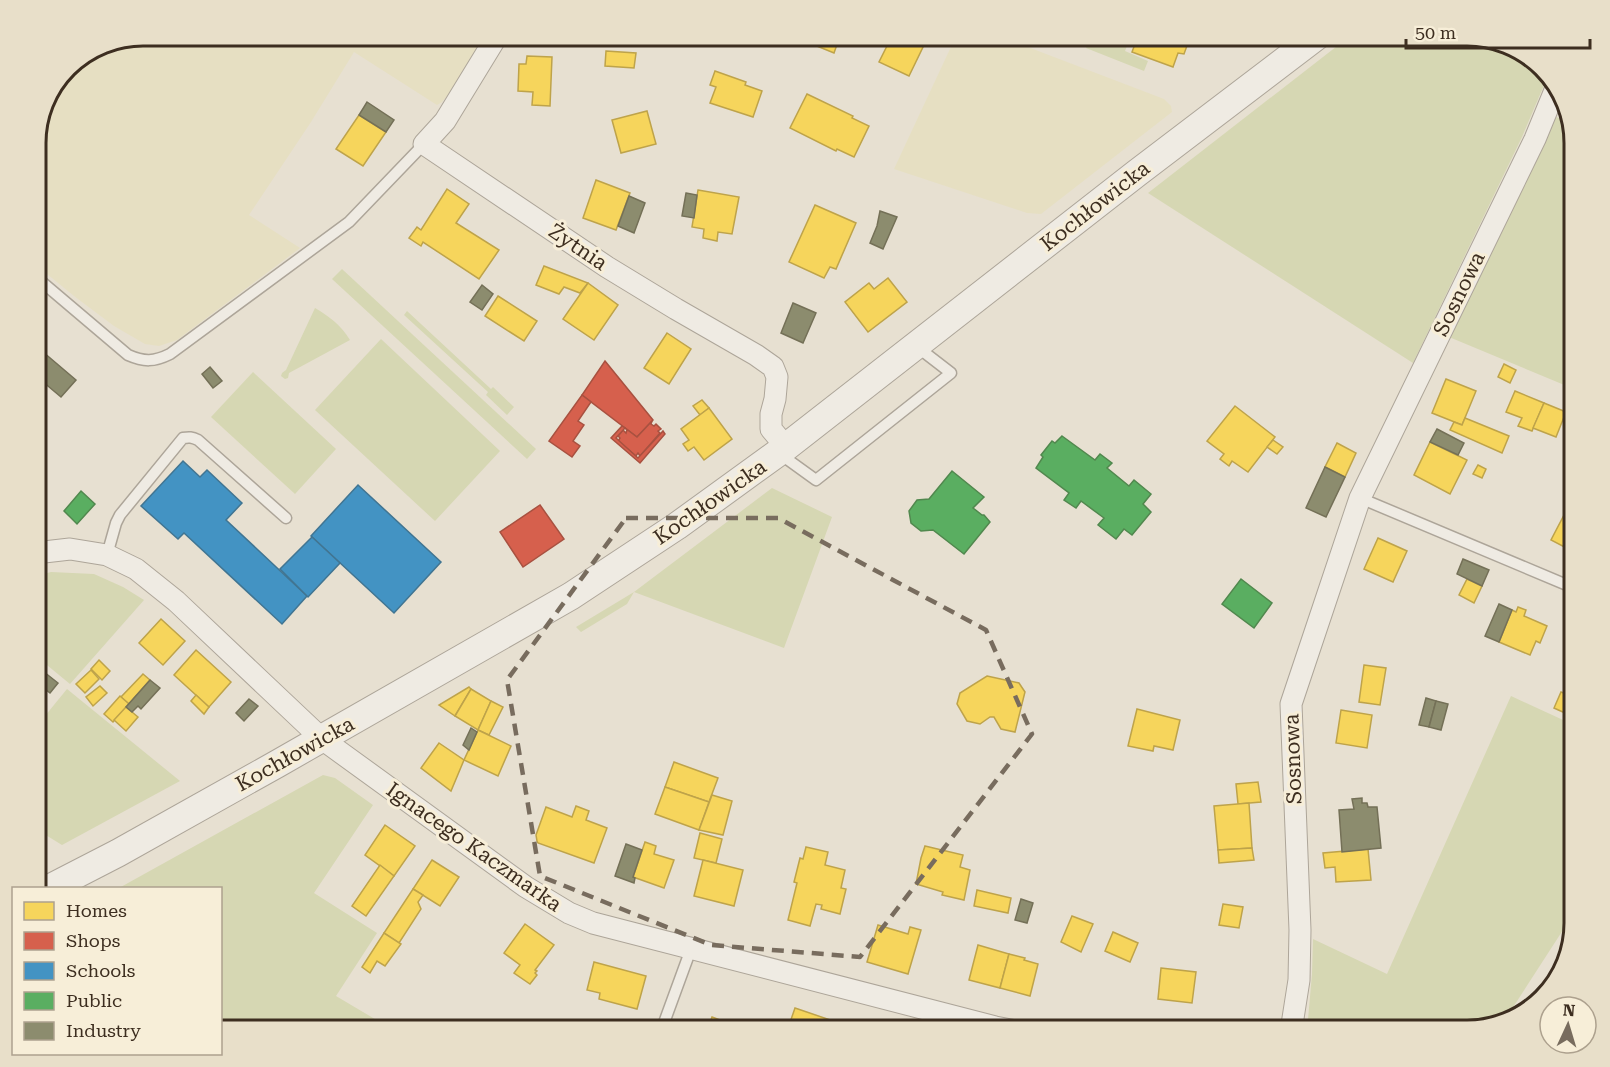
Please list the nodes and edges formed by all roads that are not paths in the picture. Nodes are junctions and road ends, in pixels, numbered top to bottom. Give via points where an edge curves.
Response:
1 (491, 46) edge
2 (1304, 46) edge
3 (1552, 99) edge
4 (424, 144) junction
5 (47, 286) edge
6 (915, 346) junction
7 (782, 450) junction
8 (1360, 498) junction
9 (286, 518) dead end
10 (47, 552) edge
11 (107, 555) junction
12 (1564, 584) edge
13 (322, 739) junction
14 (52, 887) edge
15 (691, 949) junction
16 (665, 1021) edge
17 (972, 1021) edge
18 (1293, 1021) edge

1 - 4 street via 445,121
2 - 6 street, Kochłowicka
3 - 8 street, Sosnowa
4 - 5 lane via 349,222 157,360 128,355
4 - 7 street, Żytnia via 608,267 773,367 777,377 771,429
6 - 7 street, Kochłowicka
6 - 7 lane via 951,373 816,480
7 - 13 street, Kochłowicka via 571,596
8 - 12 lane
8 - 18 street, Sosnowa via 1291,704 1300,930 1299,980
9 - 11 lane via 198,440 187,437 120,515
10 - 11 street, Ignacego Kaczmarka via 70,549
11 - 13 street, Ignacego Kaczmarka via 136,569 176,601
13 - 14 street, Kochłowicka
13 - 15 street, Ignacego Kaczmarka via 526,887 569,913
15 - 16 lane
15 - 17 street, Ignacego Kaczmarka

